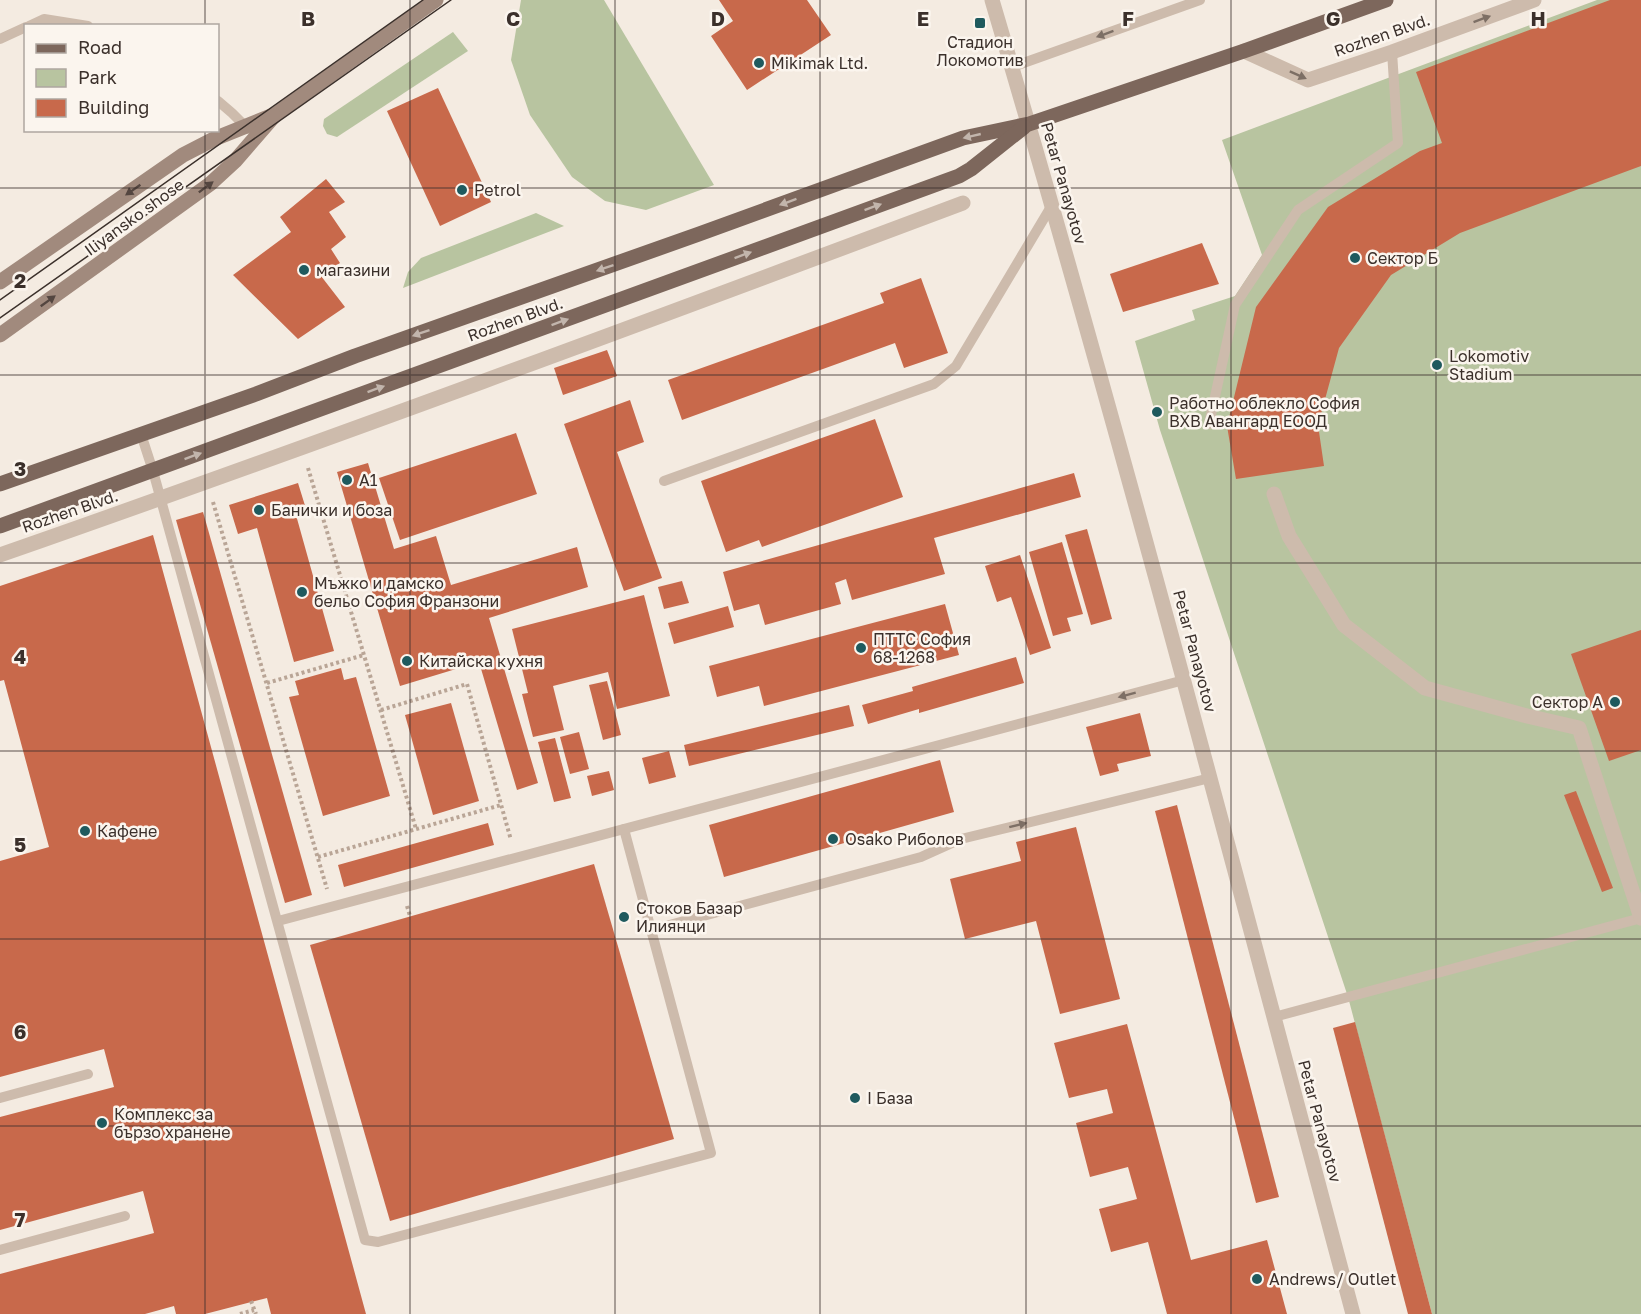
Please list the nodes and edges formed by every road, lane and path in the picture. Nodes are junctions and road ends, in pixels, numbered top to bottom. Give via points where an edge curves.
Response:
1 (436, 0) edge
2 (992, 0) edge
3 (1200, 0) edge
4 (1386, 0) edge
5 (1534, 0) edge
6 (32, 24) edge
7 (75, 24) edge
8 (24, 27) edge
9 (0, 39) edge
10 (1244, 51) junction
11 (1392, 52) junction
12 (1012, 67) junction
13 (219, 102) edge
14 (1029, 124) junction
15 (251, 132) junction
16 (963, 203) dead end
17 (1052, 205) junction
18 (0, 282) edge
19 (0, 335) edge
20 (1209, 424) dead end
21 (141, 434) junction
22 (302, 447) junction
23 (153, 471) junction
24 (664, 481) dead end
25 (0, 484) edge
26 (1274, 494) dead end
27 (161, 499) junction
28 (213, 500) dead end
29 (0, 526) edge
30 (0, 555) edge
31 (364, 655) junction
32 (1184, 680) junction
33 (267, 683) junction
34 (381, 710) junction
35 (1210, 778) junction
36 (501, 805) junction
37 (416, 829) junction
38 (624, 829) junction
39 (318, 857) junction
40 (516, 858) junction
41 (333, 907) junction
42 (1641, 918) edge
43 (278, 921) junction
44 (651, 930) junction
45 (1274, 1017) junction
46 (88, 1074) dead end
47 (0, 1098) edge
48 (125, 1216) dead end
49 (0, 1250) edge
50 (252, 1301) dead end
51 (255, 1312) edge
52 (240, 1314) edge
53 (1353, 1314) edge

1 - 15 street, Iliyansko shose
2 - 12 street, Petar Panayotov
3 -> 12 lane
4 - 10 main road, Rozhen Blvd.
11 -> 5 street, Rozhen Blvd.
6 - 7 lane via 44,19
8 - 9 lane
10 -> 11 street, Rozhen Blvd. via 1308,80
10 - 14 main road, Rozhen Blvd.
11 - 20 lane via 1398,143 1298,210 1235,305
12 - 14 street, Petar Panayotov
13 - 15 lane
14 - 17 street, Petar Panayotov
14 -> 21 main road, Rozhen Blvd. via 963,138
23 -> 14 main road, Rozhen Blvd. via 959,176
15 -> 18 street, Iliyansko shose via 214,139 183,155
19 -> 15 street, Iliyansko shose via 210,184 236,161
16 - 22 street, Rozhen Blvd.
17 - 24 lane via 956,366 934,384
17 - 32 street, Petar Panayotov
21 - 23 lane
21 - 25 main road, Rozhen Blvd.
22 - 27 street, Rozhen Blvd.
22 - 31 path
23 - 27 lane
23 - 29 main road, Rozhen Blvd.
26 - 42 street via 1289,536 1344,625 1425,688 1579,728
27 - 30 street, Rozhen Blvd.
27 - 43 lane
28 - 33 path
31 - 33 path
31 - 34 path
32 - 35 street, Petar Panayotov
32 -> 38 lane
33 - 39 path
34 - 36 path via 467,684
34 - 37 path
44 -> 35 lane via 921,857 961,839
35 - 45 street, Petar Panayotov
36 - 37 path
36 - 40 path
37 - 39 path
38 - 40 lane
38 - 44 lane
39 - 41 path
40 - 41 lane
41 - 43 lane
42 - 45 lane
43 - 44 lane via 365,1240 378,1242 711,1153
45 - 53 street, Petar Panayotov
46 - 47 lane
48 - 49 lane
50 - 51 path
51 - 52 path

